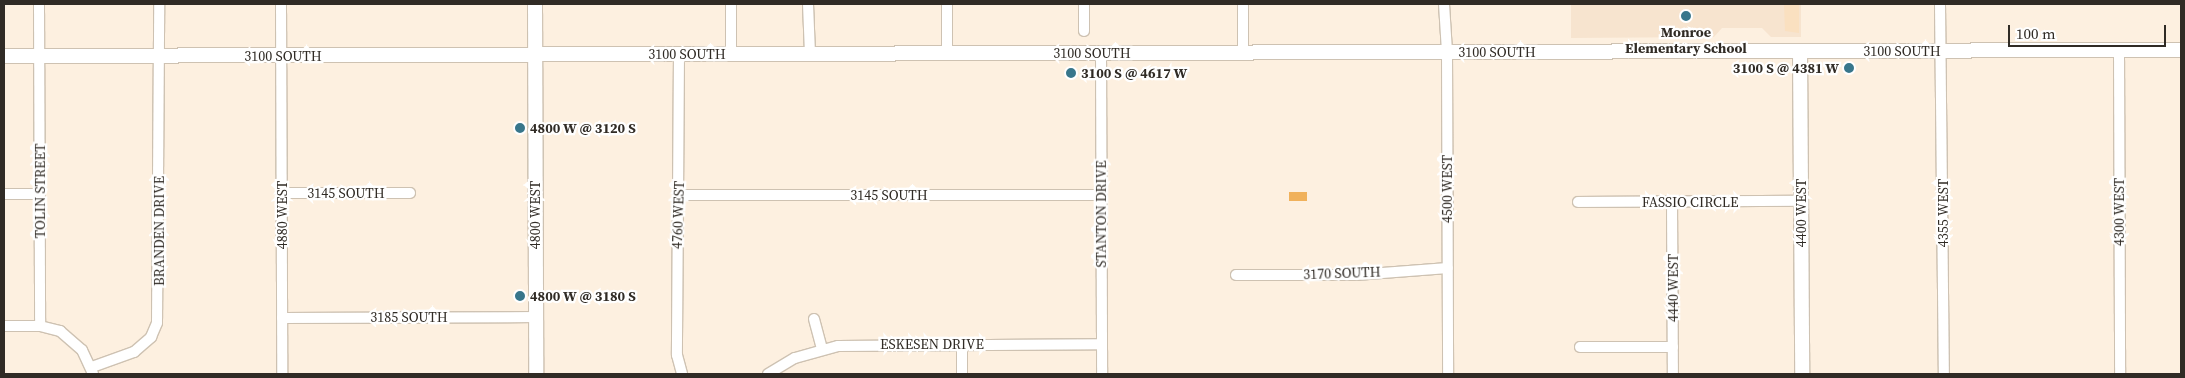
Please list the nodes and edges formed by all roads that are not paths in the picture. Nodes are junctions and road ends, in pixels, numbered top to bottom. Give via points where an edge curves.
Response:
1 (39, 4) edge
2 (159, 4) edge
3 (281, 4) edge
4 (535, 4) edge
5 (731, 4) edge
6 (808, 4) edge
7 (947, 4) edge
8 (1084, 4) edge
9 (1243, 4) edge
10 (1444, 4) edge
11 (1940, 4) edge
12 (1084, 31) dead end
13 (2119, 50) junction
14 (2181, 50) edge
15 (1800, 51) junction
16 (1941, 51) junction
17 (1447, 52) junction
18 (1100, 53) junction
19 (1243, 53) junction
20 (679, 54) junction
21 (731, 54) junction
22 (810, 54) junction
23 (947, 54) junction
24 (535, 55) junction
25 (4, 56) edge
26 (40, 56) junction
27 (159, 56) junction
28 (281, 56) junction
29 (4, 194) edge
30 (40, 194) junction
31 (282, 194) junction
32 (410, 194) dead end
33 (1101, 194) junction
34 (678, 195) junction
35 (1801, 201) junction
36 (1578, 202) dead end
37 (1672, 202) junction
38 (1448, 268) junction
39 (1236, 276) dead end
40 (536, 317) junction
41 (282, 318) junction
42 (814, 319) dead end
43 (4, 326) edge
44 (40, 326) junction
45 (962, 344) junction
46 (1102, 344) junction
47 (1673, 347) junction
48 (822, 348) junction
49 (1580, 348) dead end
50 (93, 371) edge
51 (282, 374) edge
52 (536, 374) edge
53 (682, 374) edge
54 (768, 374) edge
55 (962, 374) edge
56 (1102, 374) edge
57 (1448, 374) edge
58 (1673, 374) edge
59 (1802, 374) edge
60 (1944, 374) edge
61 (2120, 374) edge

1 - 26 street, TOLIN STREET
2 - 27 street, BRANDEN DRIVE
3 - 28 street, 4880 WEST
4 - 24 main road, 4800 WEST
5 - 21 street
6 - 22 street
7 - 23 street
8 - 12 street
9 - 19 street
10 - 17 street, 4500 WEST
11 - 16 street, 4355 WEST
13 - 14 main road, 3100 SOUTH
13 - 16 main road, 3100 SOUTH
13 - 61 street, 4300 WEST
15 - 16 main road, 3100 SOUTH
15 - 17 main road, 3100 SOUTH
15 - 35 main road, 4400 WEST
16 - 60 street, 4355 WEST
17 - 19 main road, 3100 SOUTH
17 - 38 street, 4500 WEST
18 - 19 main road, 3100 SOUTH
18 - 23 main road, 3100 SOUTH
18 - 33 street, STANTON DRIVE
20 - 21 main road, 3100 SOUTH
20 - 24 main road, 3100 SOUTH
20 - 34 street, 4760 WEST
21 - 22 main road, 3100 SOUTH
22 - 23 main road, 3100 SOUTH
24 - 28 main road, 3100 SOUTH
24 - 40 main road, 4800 WEST
25 - 26 main road, 3100 SOUTH
26 - 27 main road, 3100 SOUTH
26 - 30 street, TOLIN STREET
27 - 28 main road, 3100 SOUTH
27 - 50 street, BRANDEN DRIVE via 157,323 151,337 134,352
28 - 31 street, 4880 WEST
29 - 30 street
30 - 44 street, TOLIN STREET
31 - 32 street, 3145 SOUTH
31 - 41 street, 4880 WEST
33 - 34 street, 3145 SOUTH
33 - 46 street, STANTON DRIVE
34 - 53 street, 4760 WEST via 677,355
35 - 37 street, FASSIO CIRCLE
35 - 59 main road, 4400 WEST
36 - 37 street, FASSIO CIRCLE
37 - 47 street, 4440 WEST
38 - 39 street, 3170 SOUTH via 1356,275
38 - 57 street, 4500 WEST
40 - 41 street, 3185 SOUTH
40 - 52 main road, 4800 WEST
41 - 51 street, 4880 WEST
42 - 48 street
43 - 44 street
44 - 50 street via 68,336 82,350
45 - 46 street, ESKESEN DRIVE
45 - 48 street, ESKESEN DRIVE via 870,344
45 - 55 street
46 - 56 street, STANTON DRIVE
47 - 49 street
47 - 58 street, 4440 WEST
48 - 54 street, ESKESEN DRIVE via 795,358

